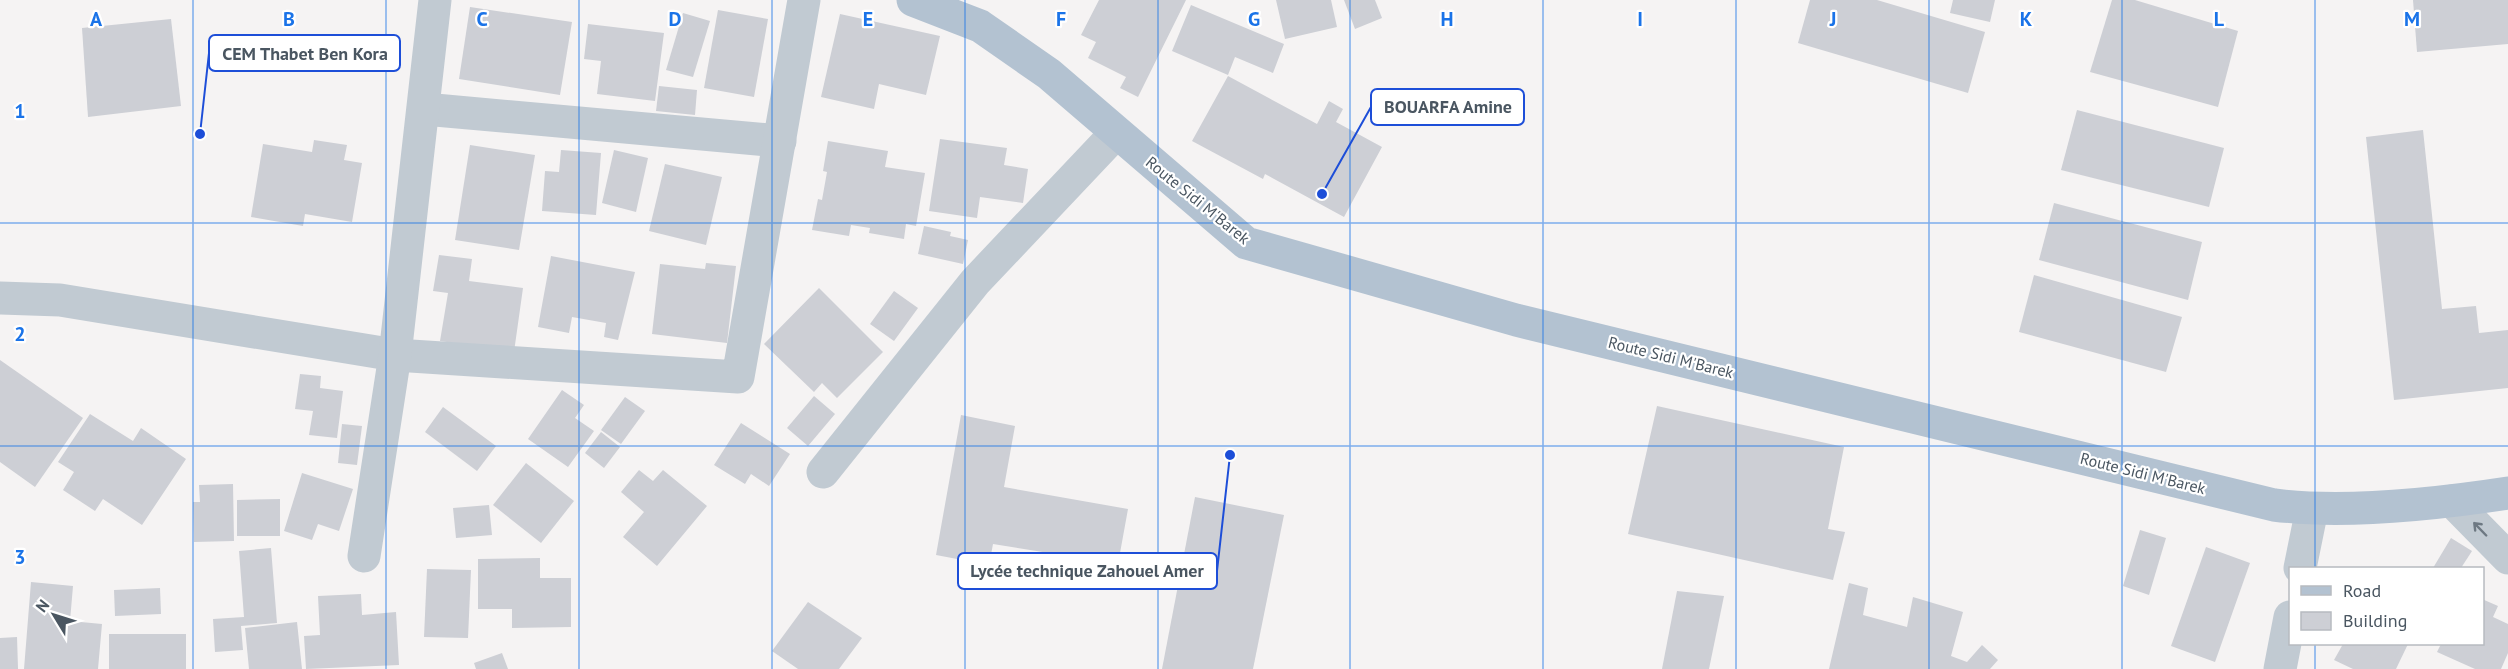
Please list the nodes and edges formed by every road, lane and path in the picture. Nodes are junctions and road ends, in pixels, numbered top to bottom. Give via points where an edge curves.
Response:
1 (435, 0) edge
2 (804, 0) edge
3 (913, 0) edge
4 (424, 109) junction
5 (1116, 133) junction
6 (780, 141) junction
7 (0, 298) edge
8 (395, 355) junction
9 (823, 472) dead end
10 (2508, 493) edge
11 (2452, 501) junction
12 (2312, 509) junction
13 (364, 556) dead end
14 (2508, 558) edge
15 (2300, 567) edge
16 (2289, 622) edge
17 (2280, 669) edge

1 - 4 street
2 - 6 street
3 - 5 main road, Route Sidi M'Barek via 980,26 1049,74
4 - 6 street
4 - 8 street
5 - 9 street via 975,282
5 - 12 main road, Route Sidi M'Barek via 1246,243 1516,320 2274,505
6 - 8 street via 738,377
7 - 8 street via 60,300
8 - 13 street
10 - 11 main road, Route Sidi M'Barek
11 - 12 main road, Route Sidi M'Barek
14 -> 11 street
12 - 15 street
16 - 17 street

